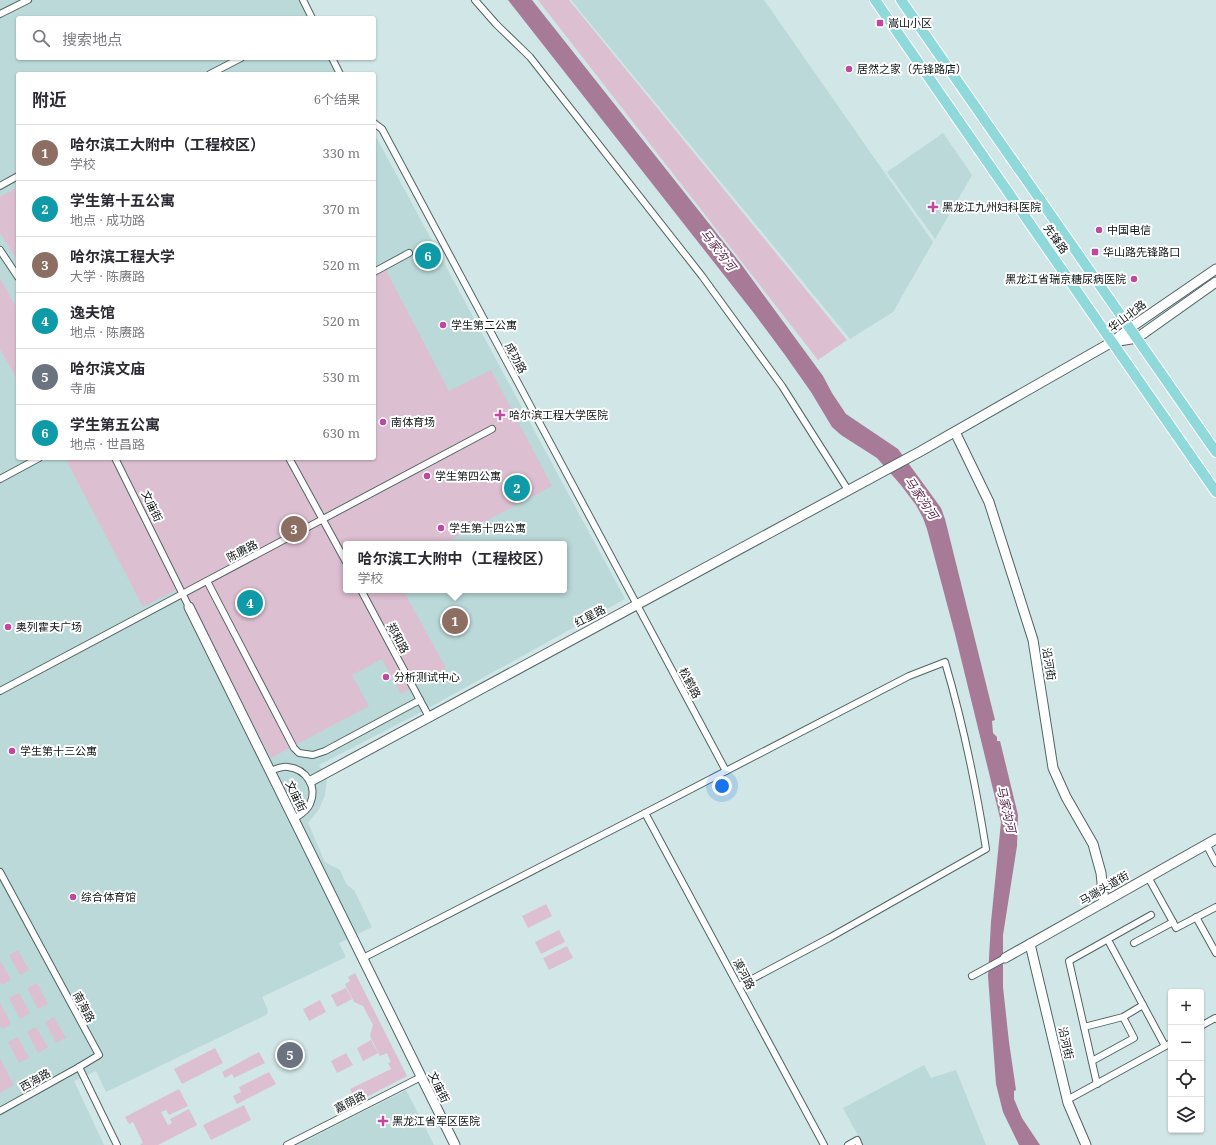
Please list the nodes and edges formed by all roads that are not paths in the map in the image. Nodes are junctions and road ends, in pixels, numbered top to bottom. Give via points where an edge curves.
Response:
1 (28, 0) edge
2 (302, 0) edge
3 (475, 0) edge
4 (875, 0) edge
5 (901, 0) edge
6 (0, 14) edge
7 (311, 16) edge
8 (237, 60) edge
9 (333, 60) edge
10 (214, 72) edge
11 (339, 72) edge
12 (376, 124) edge
13 (16, 177) edge
14 (0, 186) edge
15 (0, 250) edge
16 (409, 253) dead end
17 (1216, 269) edge
18 (376, 271) edge
19 (16, 274) edge
20 (1216, 282) edge
21 (1130, 328) junction
22 (1137, 338) junction
23 (1112, 342) junction
24 (492, 429) dead end
25 (955, 432) junction
26 (1216, 452) edge
27 (35, 460) edge
28 (116, 460) edge
29 (290, 460) edge
30 (0, 479) edge
31 (848, 490) junction
32 (1216, 492) edge
33 (323, 519) junction
34 (343, 556) edge
35 (207, 581) junction
36 (363, 593) edge
37 (182, 594) junction
38 (637, 604) junction
39 (189, 607) joint
40 (0, 691) edge
41 (420, 700) junction
42 (429, 717) junction
43 (270, 771) junction
44 (726, 771) junction
45 (311, 781) junction
46 (645, 813) junction
47 (294, 819) junction
48 (1216, 839) edge
49 (1206, 844) junction
50 (1216, 863) edge
51 (0, 872) edge
52 (1148, 877) junction
53 (1104, 902) junction
54 (1216, 907) edge
55 (1151, 915) dead end
56 (1196, 917) junction
57 (1173, 922) junction
58 (1108, 940) junction
59 (1134, 943) dead end
60 (1030, 944) junction
61 (1216, 954) edge
62 (363, 958) junction
63 (1005, 958) joint
64 (972, 976) dead end
65 (738, 986) junction
66 (1143, 1005) junction
67 (1123, 1017) junction
68 (1216, 1019) edge
69 (1203, 1025) edge
70 (1084, 1027) junction
71 (1168, 1044) edge
72 (1165, 1046) junction
73 (1092, 1061) junction
74 (79, 1067) junction
75 (421, 1077) junction
76 (1097, 1084) junction
77 (1067, 1100) junction
78 (0, 1111) edge
79 (117, 1145) edge
80 (287, 1145) edge
81 (455, 1145) edge
82 (824, 1145) edge
83 (848, 1145) edge
84 (859, 1145) edge
85 (1086, 1145) edge

1 - 6 street
2 - 7 street
3 - 31 street via 530,57 702,276 782,386
4 - 23 main road, 先锋路
5 - 21 main road, 先锋路
8 - 10 street
9 - 11 street
12 - 38 street, 成功路 via 382,129
13 - 14 street
15 - 19 street
16 - 18 street
17 - 21 main road, 华山北路
20 - 22 main road, 华山北路
21 - 22 main road, 先锋路
21 - 23 main road, 华山北路
22 - 23 main road, 华山北路
22 - 26 main road, 先锋路
23 - 25 main road, 红星路
23 - 32 main road, 先锋路
24 - 33 street, 陈赓路
25 - 31 main road, 红星路
25 - 53 main road, 沿河街 via 989,502 1033,640 1052,768 1093,844 1101,873
27 - 30 street
28 - 37 street, 文庙街
29 - 33 street
31 - 38 main road, 红星路
33 - 34 street
33 - 35 street, 陈赓路
35 - 37 street, 陈赓路
35 - 41 street via 298,753 313,755 325,751
36 - 41 street, 郑和路
37 - 39 street, 文庙街
37 - 40 street, 陈赓路
38 - 42 main road, 红星路
38 - 44 street, 松鹤路
39 - 43 main road, 文庙街
41 - 42 street, 郑和路
42 - 45 main road, 红星路
43 - 45 street via 287,767 300,770
43 - 47 main road, 文庙街
44 - 46 street
44 - 65 street via 909,676 945,662 958,704 986,849
45 - 47 street via 310,804
46 - 62 street
46 - 65 street, 漠河路
47 - 62 main road, 文庙街
48 - 49 main road, 马端头道街
49 - 50 street
49 - 52 main road, 马端头道街
51 - 74 street, 南海路 via 99,1055
52 - 53 main road, 马端头道街
52 - 57 street
53 - 60 main road, 马端头道街
54 - 56 street
55 - 58 street
56 - 57 street via 1176,928
56 - 61 street
57 - 59 street
58 - 66 street
58 - 70 street via 1069,961
60 - 63 main road, 马端头道街
60 - 77 main road, 沿河街
62 - 75 main road, 文庙街
63 - 64 street
65 - 82 street, 漠河路
66 - 67 street
66 - 72 street
67 - 70 street
67 - 73 street via 1134,1038
68 - 69 street
70 - 73 street
71 - 72 street
72 - 76 street
73 - 76 street
74 - 78 street, 西海路
74 - 79 street
75 - 80 street, 嘉荫路
75 - 81 main road, 文庙街
76 - 77 street
77 - 85 main road, 沿河街
83 - 84 street via 857,1140

